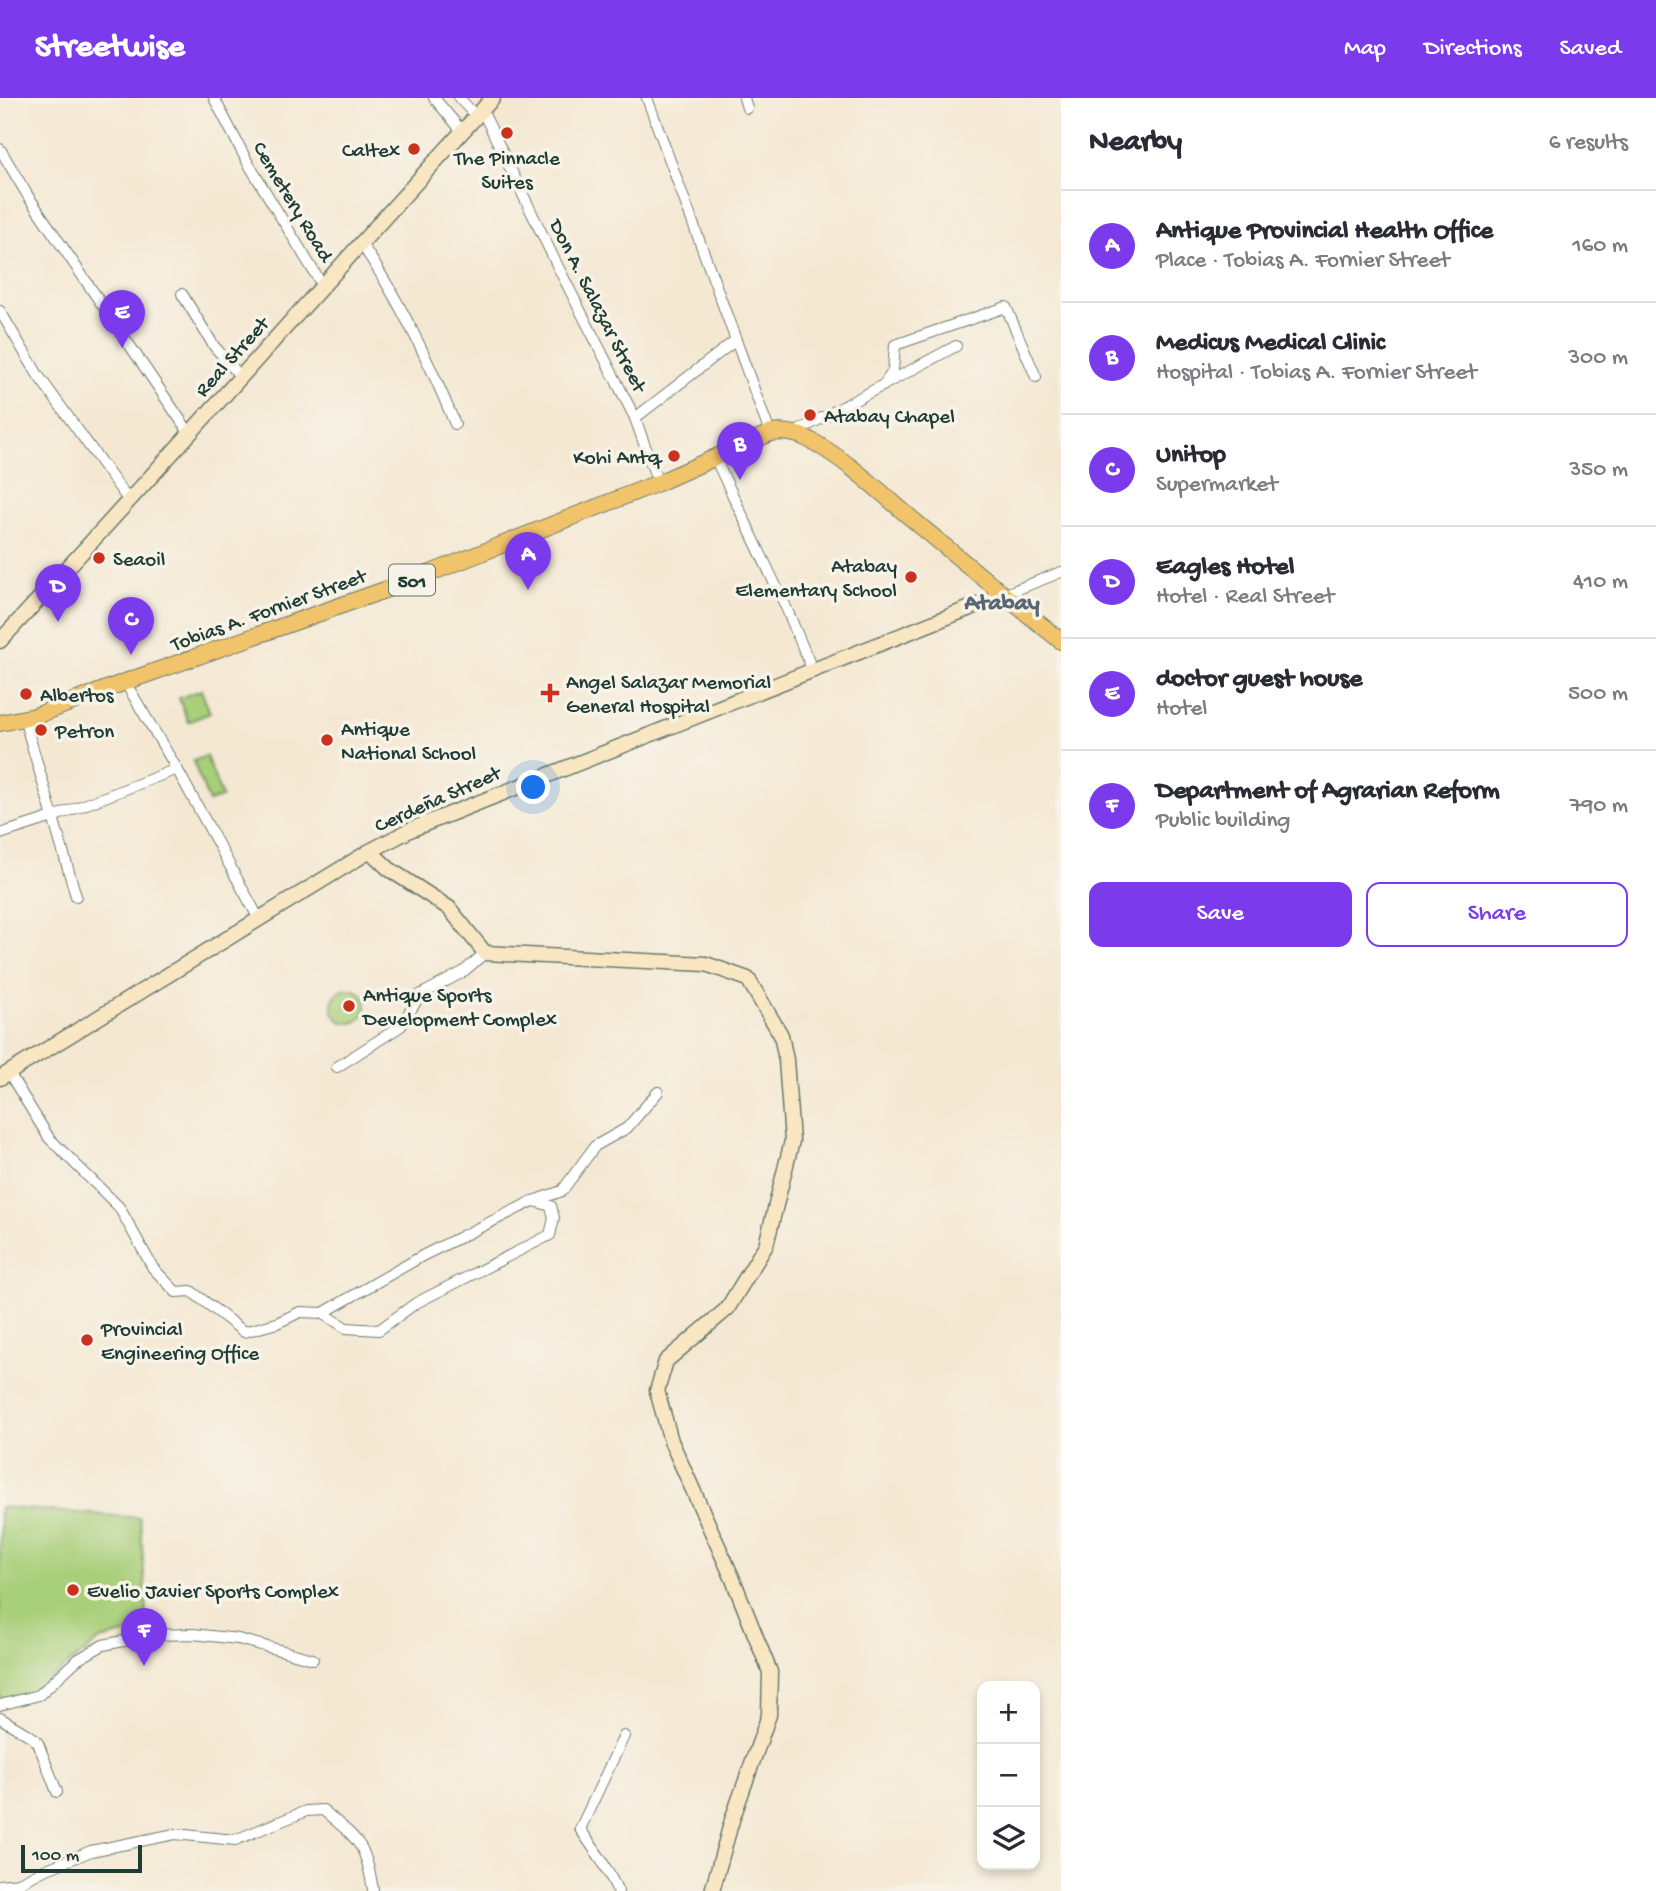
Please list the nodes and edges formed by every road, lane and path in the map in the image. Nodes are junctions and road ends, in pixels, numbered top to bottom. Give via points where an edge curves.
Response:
1 (214, 98) edge
2 (434, 98) edge
3 (459, 98) edge
4 (493, 98) edge
5 (647, 98) edge
6 (479, 113) junction
7 (462, 131) junction
8 (0, 149) edge
9 (360, 242) junction
10 (322, 285) junction
11 (182, 294) dead end
12 (0, 311) edge
13 (736, 340) junction
14 (956, 346) dead end
15 (241, 377) junction
16 (1037, 377) dead end
17 (883, 386) junction
18 (635, 418) junction
19 (455, 424) dead end
20 (770, 433) junction
21 (794, 433) junction
22 (190, 434) junction
23 (715, 458) junction
24 (658, 483) junction
25 (129, 501) junction
26 (1061, 572) edge
27 (1003, 595) junction
28 (0, 640) edge
29 (1061, 641) edge
30 (812, 669) junction
31 (125, 682) junction
32 (24, 718) junction
33 (0, 723) edge
34 (0, 730) edge
35 (177, 769) junction
36 (53, 817) junction
37 (0, 834) edge
38 (370, 851) junction
39 (76, 896) dead end
40 (259, 919) junction
41 (485, 953) junction
42 (337, 1067) dead end
43 (4, 1075) edge
44 (658, 1092) dead end
45 (533, 1201) junction
46 (323, 1313) junction
47 (313, 1659) dead end
48 (0, 1705) edge
49 (0, 1718) edge
50 (624, 1736) dead end
51 (57, 1792) dead end
52 (0, 1885) edge
53 (373, 1890) edge
54 (618, 1891) edge
55 (712, 1891) edge

1 - 10 street, Cemetery Road
2 - 7 street
3 - 6 street, Don A. Salazar Street
4 - 6 main road, Real Street
5 - 13 street
6 - 7 main road, Real Street
6 - 18 street, Don A. Salazar Street
7 - 9 main road, Real Street
8 - 22 street
9 - 10 main road, Real Street
9 - 19 street via 383,275
10 - 15 main road, Real Street
11 - 15 street via 214,346
12 - 25 street via 38,375
13 - 18 street
13 - 20 street
14 - 17 street
15 - 22 main road, Real Street
16 - 17 street via 1006,307 895,345 893,371
17 - 21 street
18 - 24 street, Don A. Salazar Street
20 - 21 main road, Tobias A. Fornier Street / 501
20 - 23 main road, Tobias A. Fornier Street / 501
21 - 27 main road, Tobias A. Fornier Street / 501 via 869,482
22 - 25 main road, Real Street
23 - 24 main road, Tobias A. Fornier Street / 501
23 - 30 street
24 - 31 main road, Tobias A. Fornier Street / 501 via 410,581
25 - 28 main road, Real Street
26 - 27 street
27 - 29 main road, Tobias A. Fornier Street / 501
27 - 30 main road, Cerdeña Street
30 - 38 main road, Cerdeña Street via 412,829
31 - 32 main road, Tobias A. Fornier Street / 501
31 - 35 street
32 - 33 main road, Tobias A. Fornier Street / 501
32 - 34 main road, Tobias A. Fornier Street / 501
32 - 36 street
35 - 36 street
35 - 40 street
36 - 37 street
36 - 39 street
38 - 40 main road, Cerdeña Street
38 - 41 main road via 449,908
40 - 43 main road, Cerdeña Street
41 - 42 street via 463,972 420,995 401,1026
41 - 55 main road via 706,964 748,979 781,1035 792,1141 766,1245 727,1309 666,1361 657,1391 671,1441 770,1672 769,1715
43 - 46 street via 49,1138 119,1207 153,1268 176,1292 191,1291 244,1332 300,1312
44 - 45 street via 627,1128 595,1146 562,1191
45 - 46 street via 424,1255
45 - 46 street via 551,1206 551,1235 416,1303 379,1330 346,1328
47 - 48 street via 238,1639 155,1635 103,1645 78,1660 39,1695
49 - 51 street via 38,1743
50 - 54 street via 580,1829
52 - 53 street via 19,1883 91,1851 176,1834 235,1840 306,1811 323,1810 359,1841 368,1859

